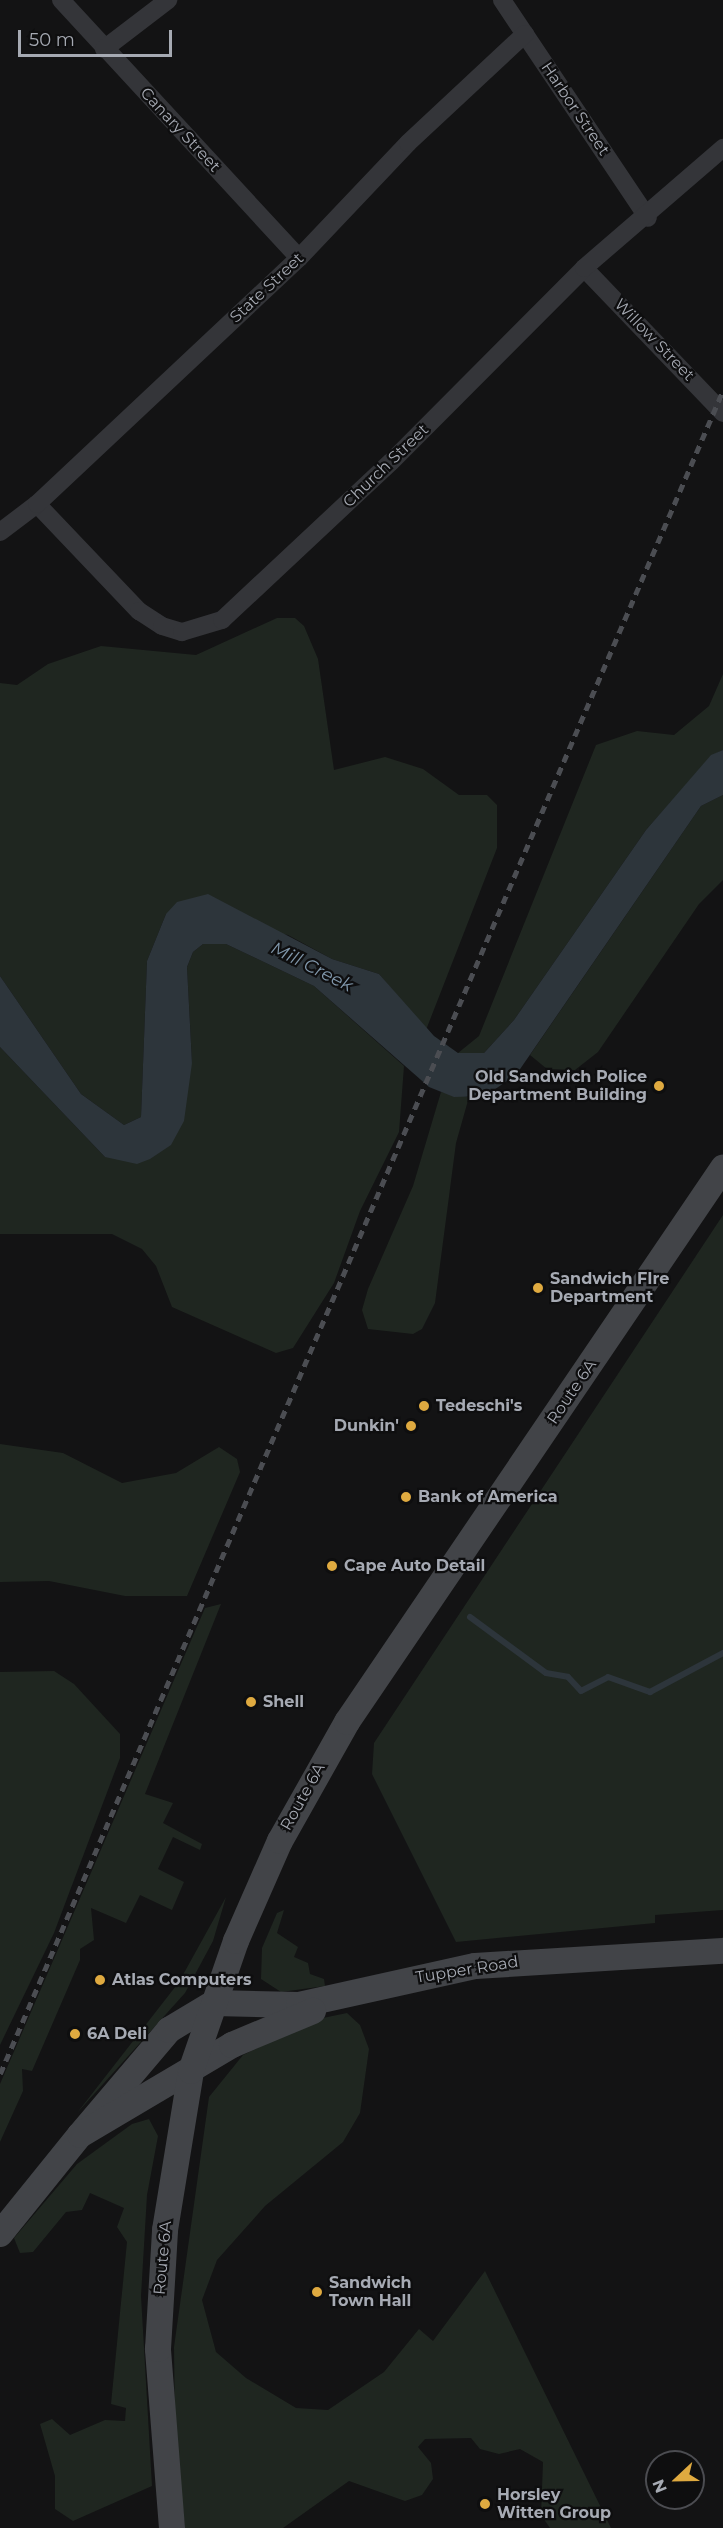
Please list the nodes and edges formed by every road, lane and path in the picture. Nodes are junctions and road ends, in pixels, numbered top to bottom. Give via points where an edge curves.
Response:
1 (61, 0) edge
2 (168, 0) edge
3 (502, 0) edge
4 (525, 34) junction
5 (104, 49) junction
6 (723, 148) edge
7 (648, 218) junction
8 (299, 258) junction
9 (584, 268) junction
10 (723, 413) edge
11 (37, 504) junction
12 (0, 532) edge
13 (723, 1168) edge
14 (723, 1951) edge
15 (335, 2001) junction
16 (214, 2003) junction
17 (192, 2071) junction
18 (80, 2135) junction
19 (0, 2234) edge
20 (172, 2528) edge

1 - 5 street, Canary Street
2 - 5 street
3 - 4 street, Harbor Street
4 - 7 street, Harbor Street
4 - 8 street, State Street via 408,143
5 - 8 street, Canary Street
6 - 7 street, Church Street
7 - 9 street, Church Street
8 - 11 street, State Street
9 - 10 street, Willow Street
9 - 11 street, Church Street via 286,562 222,620 201,630 182,632 140,611
11 - 12 street, State Street
13 - 16 main road, Route 6A via 330,1749 260,1883
14 - 15 main road, Tupper Road via 475,1966
15 - 16 main road, Tupper Road
15 - 17 main road via 232,2045
16 - 17 main road, Route 6A
16 - 18 main road via 169,2030
17 - 18 main road
17 - 20 main road, Route 6A via 170,2189 158,2337
18 - 19 main road

